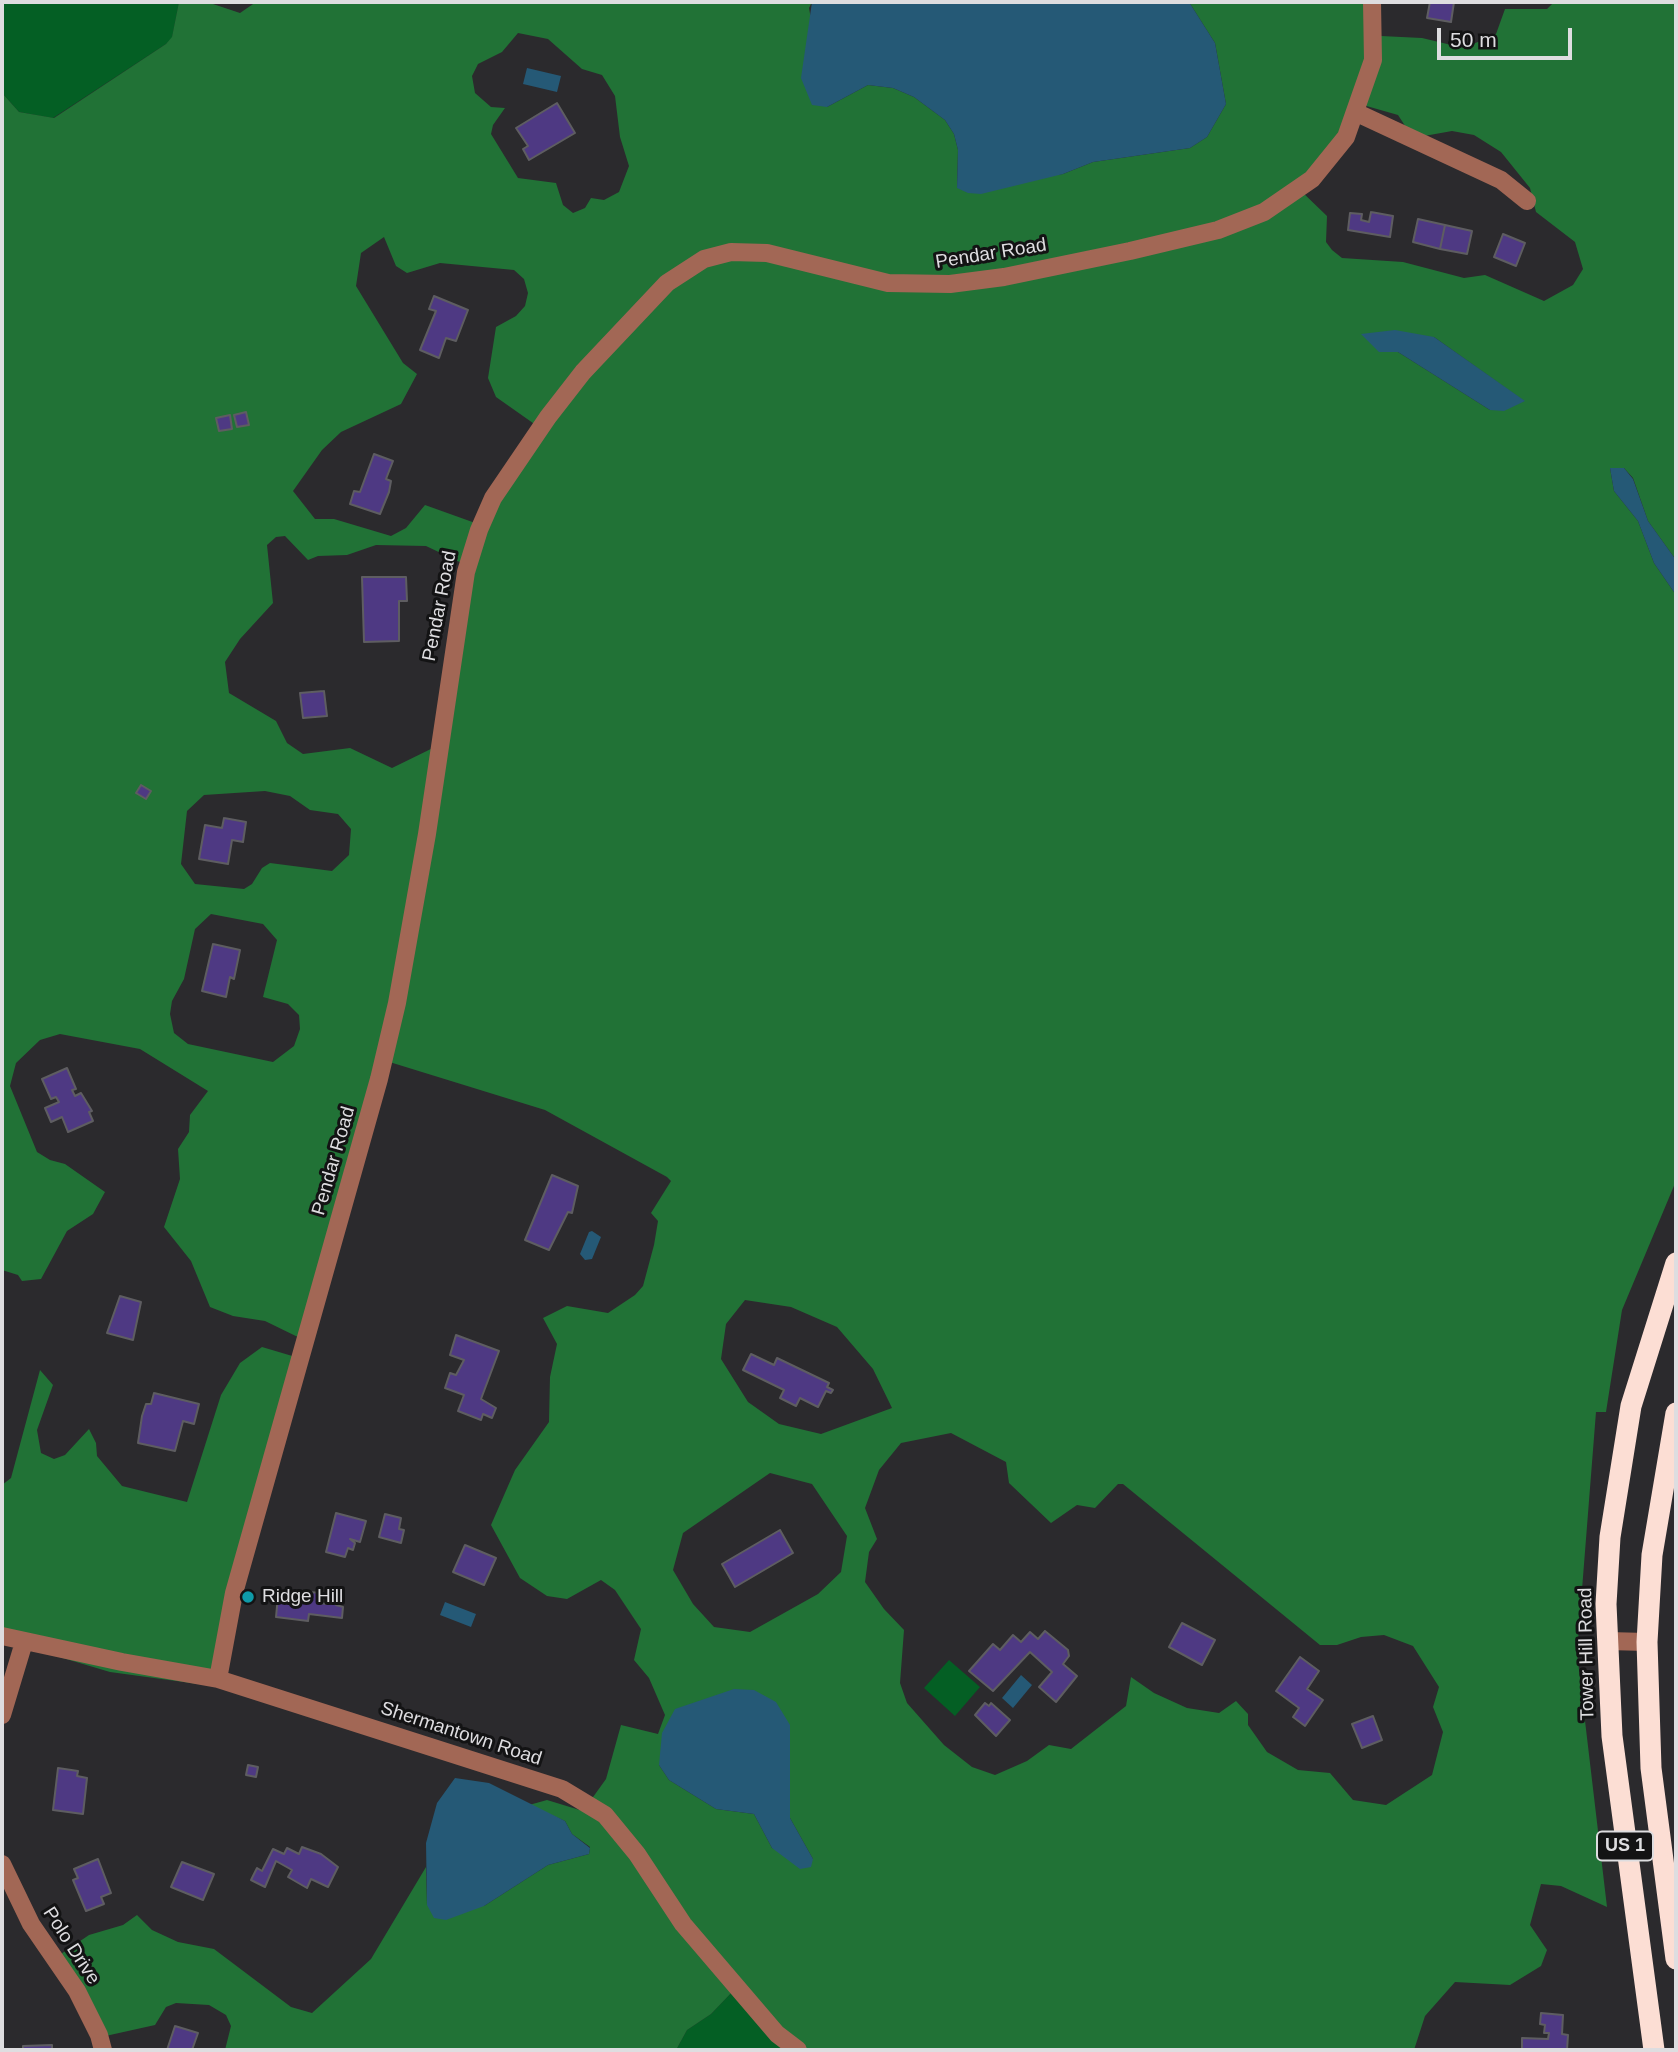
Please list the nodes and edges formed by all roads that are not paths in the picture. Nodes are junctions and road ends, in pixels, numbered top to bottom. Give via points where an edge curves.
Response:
1 (1372, 2) edge
2 (1356, 112) junction
3 (1527, 201) dead end
4 (1676, 1263) edge
5 (1676, 1413) edge
6 (2, 1636) edge
7 (1607, 1641) junction
8 (1647, 1642) junction
9 (24, 1643) junction
10 (218, 1679) junction
11 (2, 1715) edge
12 (2, 1864) edge
13 (1676, 1959) edge
14 (103, 2050) edge
15 (798, 2050) edge
16 (1654, 2050) edge

1 - 2 street, Pendar Road via 1373,60
2 - 3 street via 1502,180
2 - 10 street, Pendar Road via 1338,149 1298,192 1246,221 1130,251 1004,277 937,285 888,283 767,253 731,252 704,260 667,283 648,302 548,417 493,498 466,572 397,1003 241,1567
4 - 7 highway, Tower Hill Road / US 1 via 1631,1406 1619,1471 1610,1537
5 - 8 highway, US 1 via 1652,1555
6 - 9 street, Shermantown Road
7 - 8 street
7 - 16 highway, Tower Hill Road / US 1 via 1619,1801
8 - 13 highway, US 1 via 1651,1768
9 - 10 street, Shermantown Road
9 - 11 street
10 - 15 street, Shermantown Road via 562,1789 605,1815 683,1924 777,2034
12 - 14 street, Polo Drive via 31,1924 77,1991

